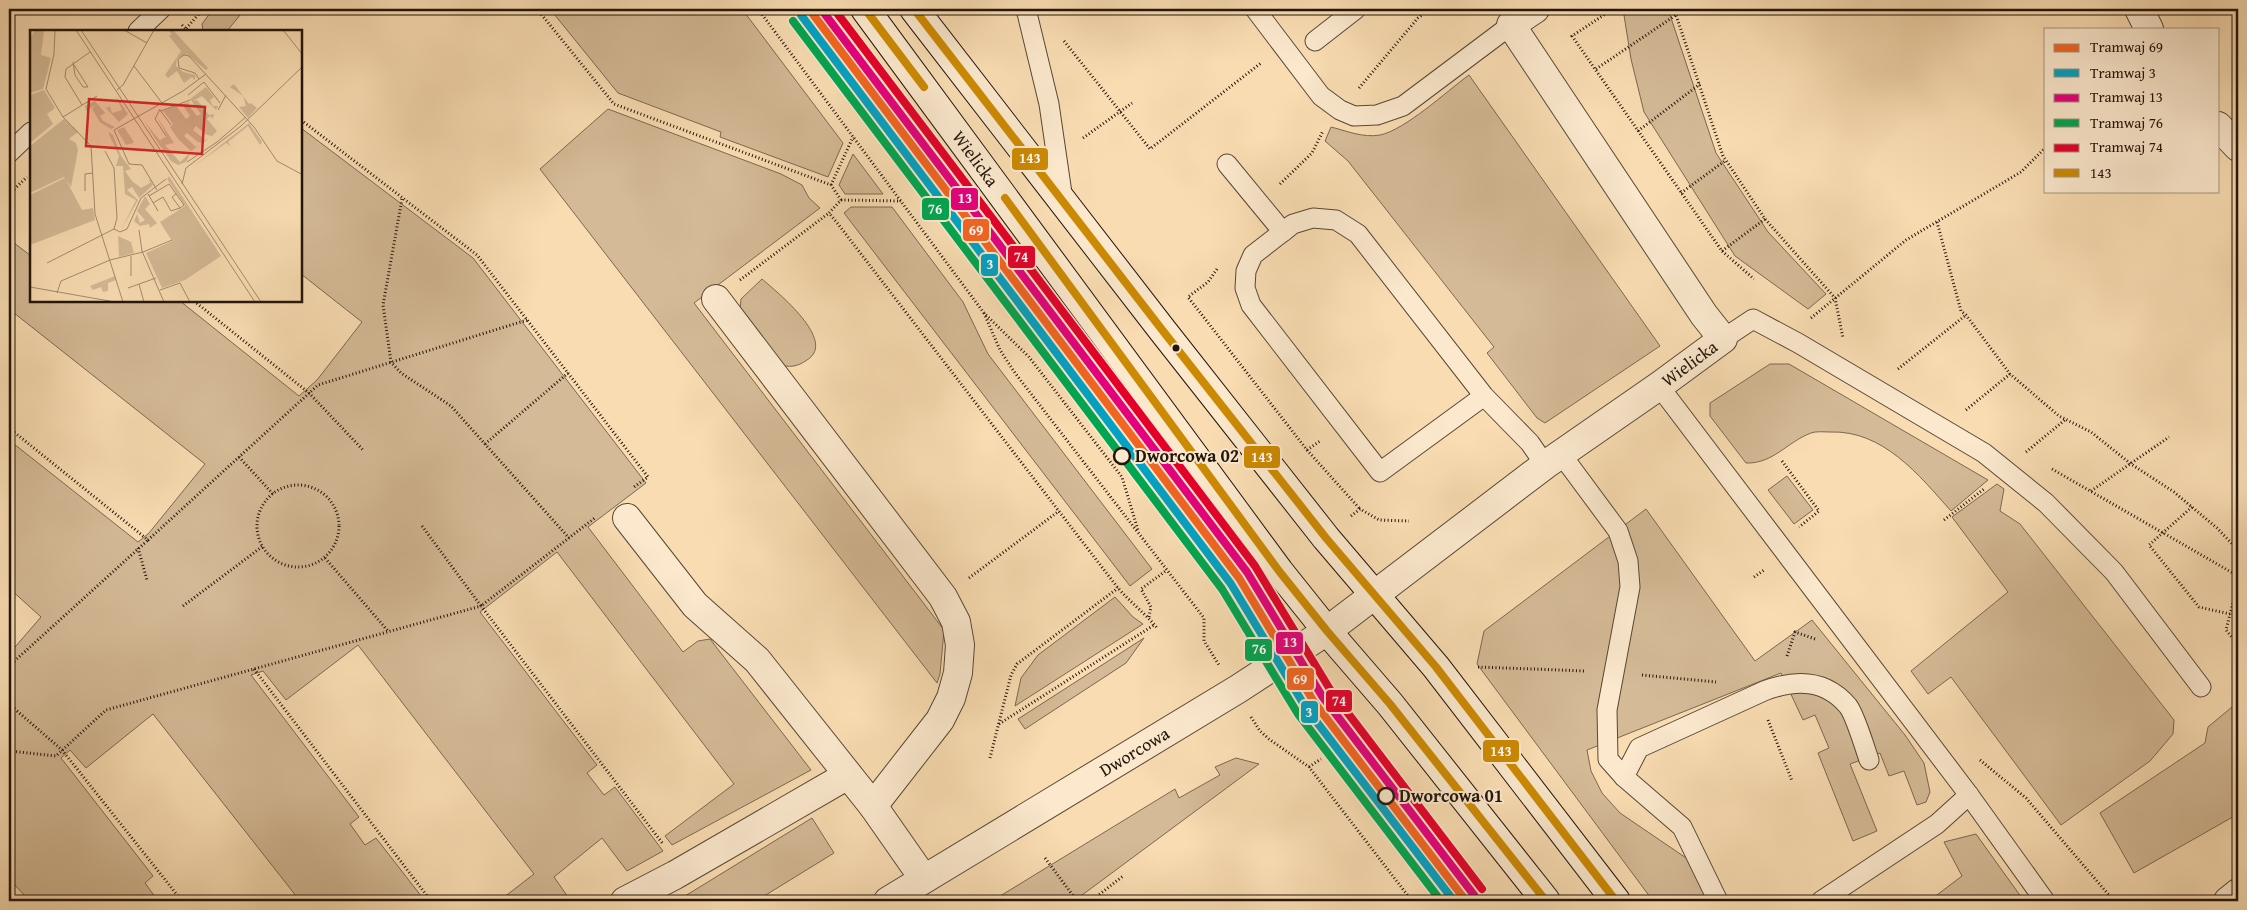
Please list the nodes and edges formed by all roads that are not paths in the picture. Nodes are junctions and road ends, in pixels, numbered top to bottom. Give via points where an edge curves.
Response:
1 (162, 9) edge
2 (865, 9) edge
3 (914, 9) edge
4 (1026, 9) edge
5 (1255, 9) edge
6 (1356, 9) edge
7 (1534, 9) edge
8 (2139, 9) edge
9 (1511, 25) junction
10 (2148, 28) edge
11 (139, 30) edge
12 (1315, 41) dead end
13 (2220, 128) edge
14 (30, 133) edge
15 (2238, 147) edge
16 (9, 153) edge
17 (1226, 164) dead end
18 (1064, 204) junction
19 (1283, 232) junction
20 (716, 299) road end
21 (1723, 339) junction
22 (1659, 386) junction
23 (1484, 396) junction
24 (1553, 459) junction
25 (628, 505) road end
26 (1375, 593) junction
27 (1327, 631) junction
28 (2201, 687) dead end
29 (1869, 760) dead end
30 (848, 775) junction
31 (1624, 777) junction
32 (1969, 796) junction
33 (873, 806) junction
34 (924, 879) junction
35 (2238, 893) edge
36 (625, 901) edge
37 (888, 901) edge
38 (1546, 901) edge
39 (1616, 901) edge
40 (1718, 901) edge
41 (1821, 901) edge
42 (2045, 901) edge
43 (2228, 901) edge

1 - 11 lane
2 - 27 street, Wielicka via 1255,539
3 - 18 street
4 - 18 lane via 1049,104
5 - 9 lane via 1321,96 1354,116 1376,115 1403,106
6 - 12 lane
7 - 9 street
8 - 10 street
9 - 21 street, Wielicka
13 - 15 street
14 - 16 lane
17 - 19 lane
18 - 26 street via 1326,538
19 - 23 lane via 1293,224 1313,218 1336,220 1358,234
19 - 23 lane via 1253,255 1246,271 1245,288 1252,305 1380,472
20 - 33 street via 944,597 956,622 960,645 958,673 951,698 940,720
21 - 22 street, Wielicka
21 - 28 lane via 1753,320 1798,343 1984,453 2046,503 2114,572
22 - 24 street, Wielicka
22 - 32 lane
23 - 24 lane via 1530,443
24 - 26 street, Wielicka
24 - 31 lane via 1618,531 1628,561 1630,587 1607,710 1608,759
25 - 30 street via 695,605 757,660
26 - 27 street, Dworcowa
26 - 39 street
27 - 34 street, Dworcowa via 1238,689
27 - 38 street, Wielicka via 1390,704
29 - 31 lane via 1849,707 1824,686 1800,682 1758,694 1639,748
30 - 33 street
30 - 36 street
31 - 40 lane via 1682,827
32 - 41 lane via 1937,824
32 - 42 lane
33 - 34 street
34 - 37 street, Dworcowa
35 - 43 street

